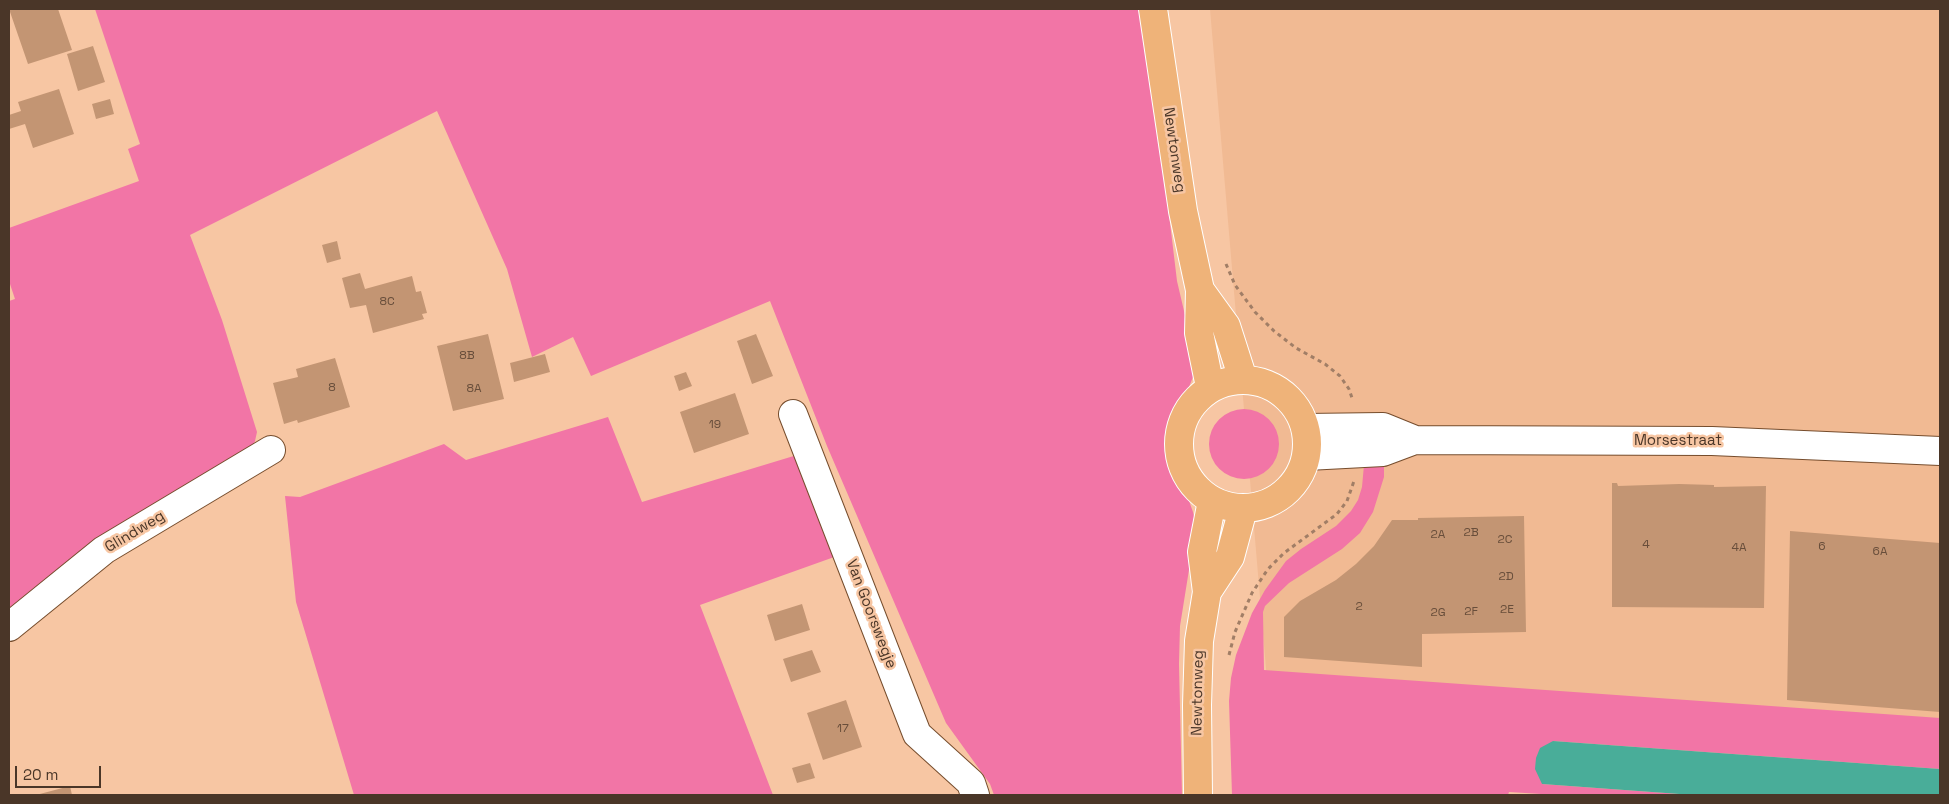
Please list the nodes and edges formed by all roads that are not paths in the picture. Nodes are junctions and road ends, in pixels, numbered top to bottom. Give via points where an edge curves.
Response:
1 (1153, 9) edge
2 (1200, 290) junction
3 (1243, 379) junction
4 (1210, 388) junction
5 (793, 414) dead end
6 (1306, 428) junction
7 (1415, 440) junction
8 (271, 450) dead end
9 (1940, 451) edge
10 (1307, 456) junction
11 (1212, 501) junction
12 (1243, 509) junction
13 (1207, 592) junction
14 (9, 627) edge
15 (976, 795) edge
16 (1198, 795) edge

1 - 2 main road, Newtonweg via 1183,211
2 - 3 main road, Newtonweg via 1226,326
2 - 4 main road, Newtonweg via 1199,333
3 - 4 main road via 1226,381
3 - 6 main road via 1264,382 1283,393 1297,408
4 - 11 main road via 1193,403 1182,422 1178,445 1182,467 1194,487
5 - 15 street, Van Goorswegje via 917,734 970,783
6 - 7 street, Morsestraat via 1383,427
6 - 10 main road
7 - 9 street, Morsestraat via 1712,441
7 - 10 street, Morsestraat via 1383,452
8 - 14 street, Glindweg via 104,550
10 - 12 main road via 1301,473 1277,499
11 - 12 main road
11 - 13 main road, Newtonweg via 1202,552
12 - 13 main road, Newtonweg via 1230,557
13 - 16 main road, Newtonweg via 1198,641

